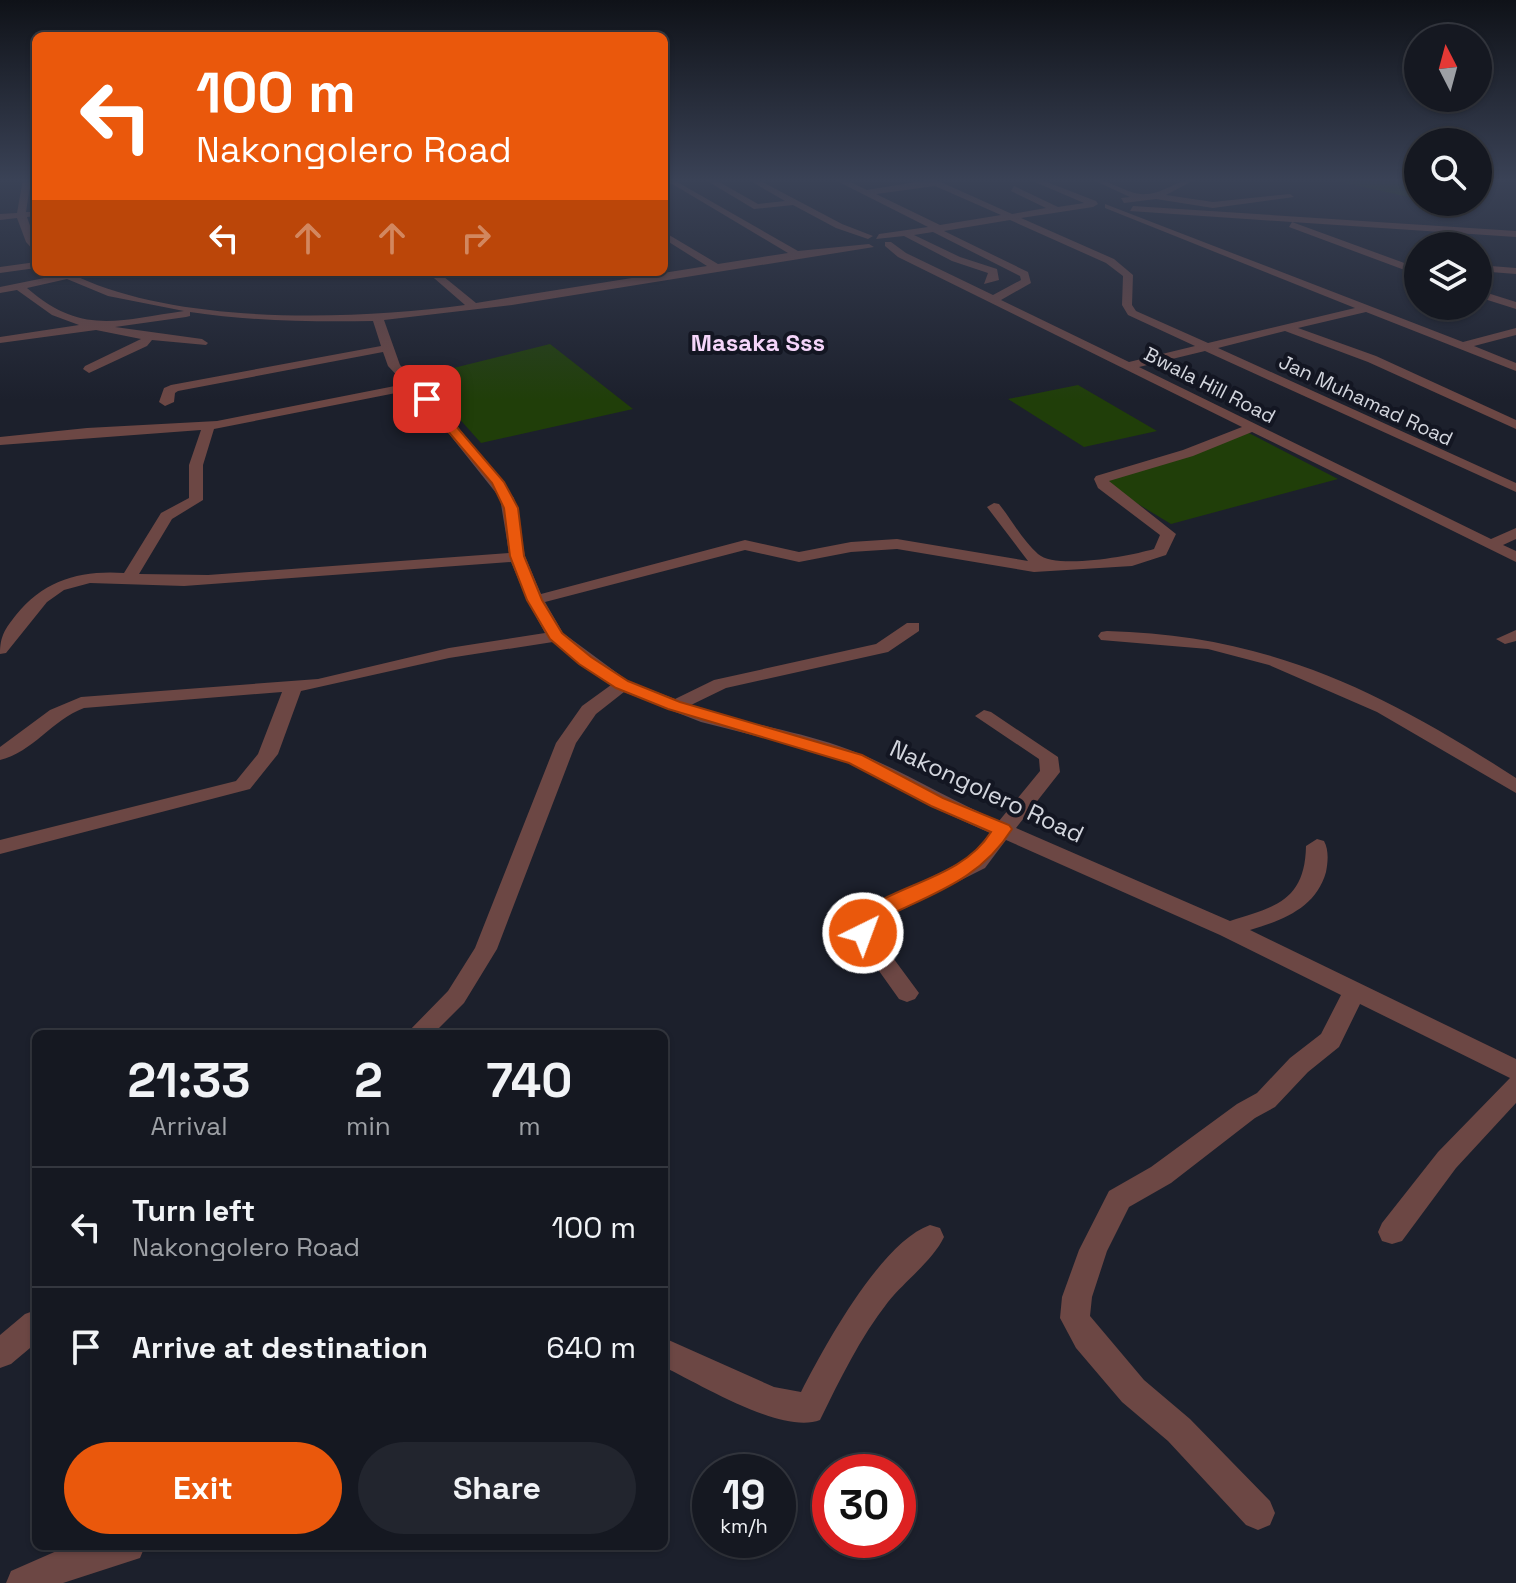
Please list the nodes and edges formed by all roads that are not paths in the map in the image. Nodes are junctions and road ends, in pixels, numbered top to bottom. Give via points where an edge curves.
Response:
1 (692, 253) edge
2 (783, 253) edge
3 (803, 253) edge
4 (898, 253) edge
5 (943, 253) edge
6 (984, 253) edge
7 (1094, 253) edge
8 (1223, 253) edge
9 (1364, 253) edge
10 (1385, 261) junction
11 (1404, 263) edge
12 (32, 266) edge
13 (713, 266) junction
14 (1404, 267) edge
15 (1492, 269) edge
16 (0, 270) edge
17 (1516, 271) edge
18 (668, 272) edge
19 (668, 273) edge
20 (61, 276) edge
21 (82, 276) edge
22 (437, 276) edge
23 (640, 276) edge
24 (649, 276) edge
25 (988, 282) dead end
26 (19, 286) junction
27 (0, 290) edge
28 (1492, 298) edge
29 (994, 299) junction
30 (471, 304) junction
31 (1516, 306) edge
32 (1363, 309) junction
33 (199, 310) junction
34 (378, 318) junction
35 (97, 327) junction
36 (1287, 328) junction
37 (1516, 331) edge
38 (149, 336) junction
39 (0, 340) edge
40 (202, 343) dead end
41 (1201, 346) junction
42 (1461, 346) junction
43 (387, 348) junction
44 (1128, 366) junction
45 (1516, 367) edge
46 (89, 369) dead end
47 (414, 386) junction
48 (165, 402) dead end
49 (209, 425) junction
50 (1516, 425) edge
51 (1252, 428) junction
52 (0, 441) edge
53 (1479, 473) junction
54 (1516, 488) edge
55 (1516, 498) edge
56 (994, 507) dead end
57 (1516, 533) edge
58 (1490, 545) junction
59 (517, 556) junction
60 (1516, 557) edge
61 (1056, 566) junction
62 (130, 577) junction
63 (535, 600) junction
64 (913, 627) dead end
65 (556, 636) junction
66 (1107, 636) dead end
67 (0, 649) edge
68 (622, 685) junction
69 (293, 687) junction
70 (674, 706) junction
71 (984, 716) dead end
72 (0, 754) edge
73 (1516, 787) edge
74 (1002, 829) junction
75 (1317, 846) dead end
76 (0, 847) edge
77 (1228, 929) junction
78 (1355, 991) junction
79 (907, 993) dead end
80 (422, 1030) edge
81 (1516, 1070) edge
82 (1516, 1086) edge
83 (1392, 1232) dead end
84 (930, 1237) dead end
85 (32, 1327) edge
86 (0, 1354) edge
87 (668, 1354) edge
88 (1258, 1513) dead end
89 (114, 1550) edge
90 (23, 1583) edge

1 - 13 street
2 - 13 street
3 - 13 street
4 - 29 street, Bwala Hill Road
5 - 25 street via 993,271 995,278
6 - 29 street via 1024,274 1027,281
7 - 41 street, Jan Muhamad Road via 1128,275 1127,305 1132,313
8 - 32 street
9 - 10 street
10 - 11 street
10 - 14 street
12 - 16 street
13 - 18 street
13 - 19 street
15 - 17 street
20 - 26 street
21 - 33 street
22 - 30 street
23 - 30 street
24 - 34 street
26 - 27 street
26 - 35 street via 45,308
28 - 31 street
29 - 44 street, Bwala Hill Road
30 - 34 street
32 - 36 street
32 - 42 street
33 - 34 street
33 - 35 street
34 - 43 street, Nakongolero Road
35 - 38 street
35 - 39 street
36 - 41 street
36 - 50 street via 1372,359
37 - 42 street
38 - 40 street
38 - 46 street via 143,344
41 - 44 street
41 - 53 street, Jan Muhamad Road
42 - 45 street
43 - 47 street, Nakongolero Road via 394,366
43 - 48 street via 175,388
44 - 51 street, Bwala Hill Road
47 - 49 street
47 - 59 street, Nakongolero Road via 498,482 511,508
49 - 52 street
49 - 62 street via 196,465 196,500 166,516
51 - 58 street, Bwala Hill Road
51 - 61 street via 1101,479 1166,530 1169,538 1160,552 1132,561
53 - 54 street, Jan Muhamad Road
53 - 55 street
56 - 61 street via 1032,557
57 - 58 street
58 - 60 street, Bwala Hill Road
59 - 62 street via 455,565 181,581
59 - 63 street, Nakongolero Road
61 - 63 street via 1034,567 897,544 799,557 747,545
62 - 67 street via 93,577 53,589
63 - 65 street, Nakongolero Road
64 - 70 street via 875,650 720,684
65 - 68 street, Nakongolero Road
65 - 69 street
66 - 73 street via 1187,641 1274,661 1367,702
68 - 70 street, Nakongolero Road
68 - 80 street via 589,710 566,743 486,949 456,997
69 - 72 street via 81,703 50,716
69 - 76 street via 286,716 257,774 243,785
70 - 74 street, Nakongolero Road via 830,749
71 - 74 street via 1048,757 1052,766
74 - 77 street, Nakongolero Road
74 - 79 street via 972,866 885,907 863,924 863,933
75 - 77 street via 1312,882 1294,905
77 - 78 street, Nakongolero Road
78 - 81 street, Nakongolero Road
78 - 88 street via 1330,1040 1266,1100 1119,1199 1077,1297 1075,1318 1087,1338 1133,1391 1179,1430
82 - 83 street via 1447,1160
84 - 87 street via 902,1261 842,1339 809,1409 772,1402
85 - 86 street
89 - 90 street

